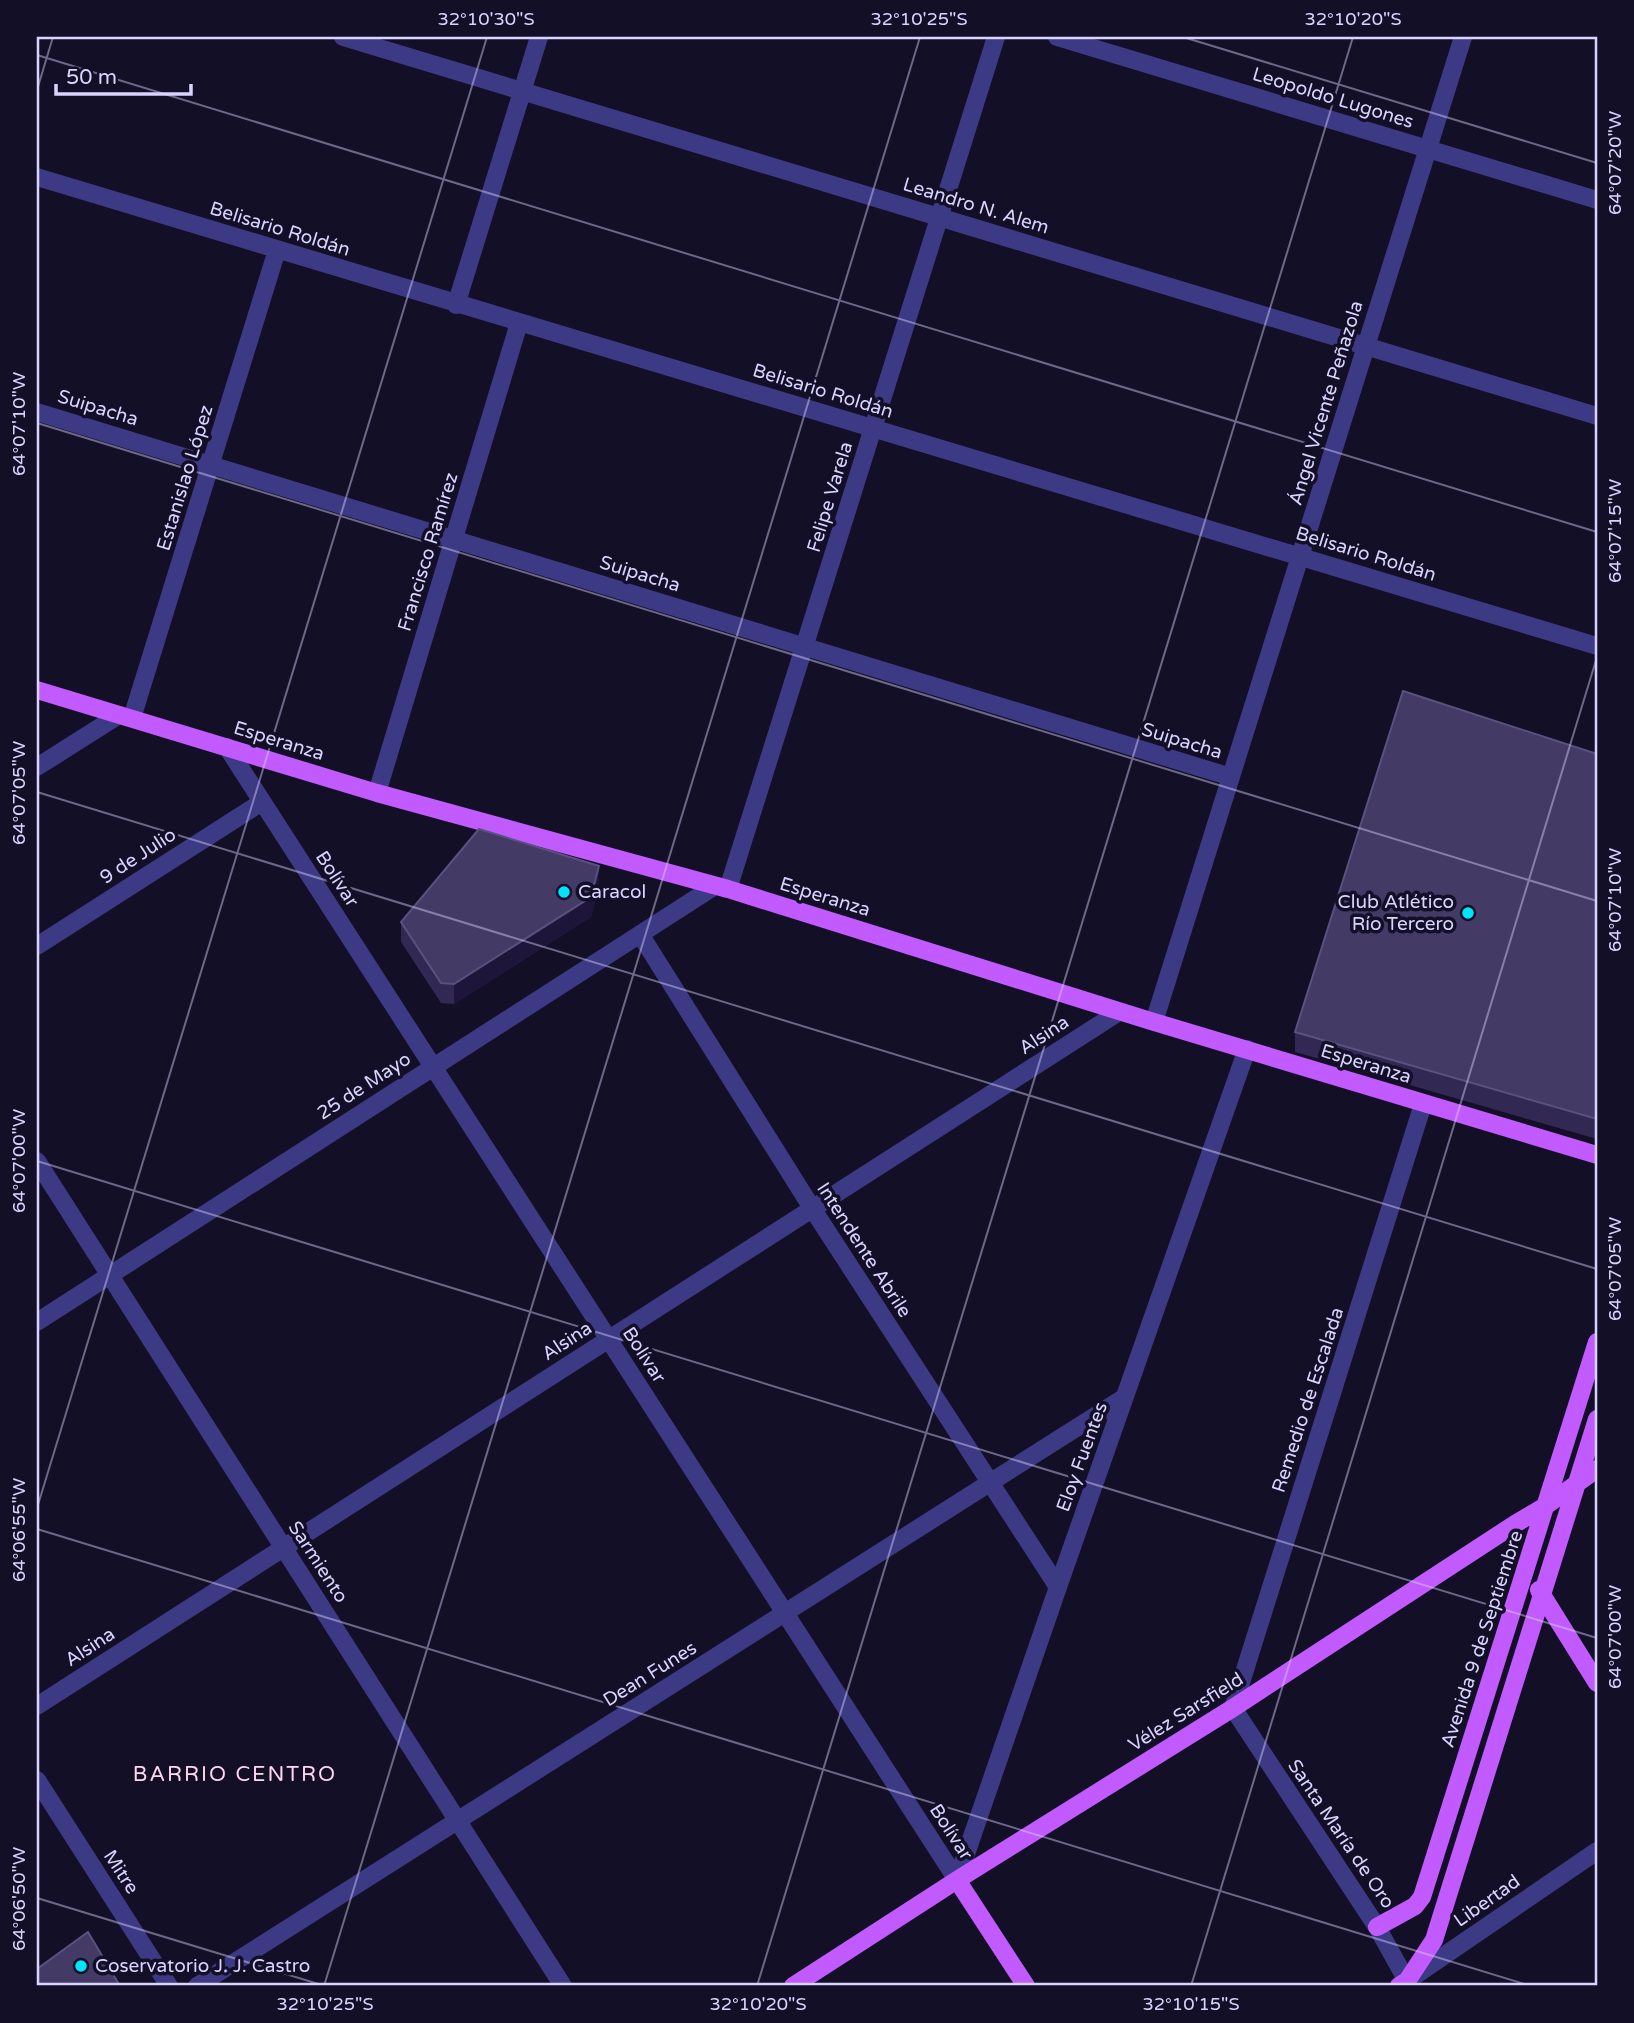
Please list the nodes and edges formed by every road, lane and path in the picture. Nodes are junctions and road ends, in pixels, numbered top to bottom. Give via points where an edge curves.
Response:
1 (344, 37) edge
2 (538, 37) edge
3 (996, 37) edge
4 (1057, 37) edge
5 (1463, 37) edge
6 (522, 91) junction
7 (1428, 148) junction
8 (37, 177) edge
9 (1597, 200) edge
10 (939, 217) junction
11 (277, 250) junction
12 (456, 305) junction
13 (519, 323) junction
14 (1366, 346) junction
15 (37, 412) edge
16 (1597, 416) edge
17 (873, 428) junction
18 (211, 465) junction
19 (454, 539) junction
20 (1300, 556) junction
21 (1597, 646) edge
22 (804, 647) junction
23 (37, 690) edge
24 (126, 717) junction
25 (227, 747) junction
26 (37, 767) edge
27 (1231, 778) junction
28 (377, 793) junction
29 (262, 802) junction
30 (722, 888) junction
31 (640, 934) junction
32 (37, 946) edge
33 (1119, 1012) junction
34 (1154, 1022) junction
35 (1247, 1049) junction
36 (433, 1066) junction
37 (1423, 1104) junction
38 (1597, 1155) edge
39 (37, 1161) edge
40 (812, 1208) junction
41 (110, 1275) junction
42 (37, 1322) edge
43 (609, 1339) junction
44 (1597, 1342) edge
45 (1125, 1397) junction
46 (1597, 1419) edge
47 (1597, 1469) edge
48 (990, 1483) junction
49 (1578, 1483) junction
50 (1548, 1505) junction
51 (284, 1548) junction
52 (1526, 1569) junction
53 (1058, 1587) junction
54 (1543, 1596) junction
55 (785, 1613) junction
56 (1597, 1683) edge
57 (37, 1706) edge
58 (1233, 1708) junction
59 (37, 1780) edge
60 (458, 1821) junction
61 (1597, 1851) edge
62 (957, 1880) junction
63 (1377, 1927) junction
64 (1406, 1985) edge
65 (169, 1986) edge
66 (197, 1986) edge
67 (563, 1986) edge
68 (793, 1986) edge
69 (1026, 1986) edge

1 - 6 street, Leandro N. Alem
2 - 6 street
3 - 10 street, Felipe Varela
4 - 7 street, Leopoldo Lugones
5 - 7 street, Ángel Vicente Peñazola
6 - 10 street, Leandro N. Alem
6 - 12 street
7 - 9 street, Leopoldo Lugones
7 - 14 street, Ángel Vicente Peñazola
8 - 11 street, Belisario Roldán
10 - 14 street, Leandro N. Alem
10 - 17 street, Felipe Varela
11 - 12 street, Belisario Roldán
11 - 18 street, Estanislao López
12 - 13 street, Belisario Roldán
13 - 17 street, Belisario Roldán
13 - 19 street, Francisco Ramírez
14 - 16 street, Leandro N. Alem
14 - 20 street, Ángel Vicente Peñazola
15 - 18 street, Suipacha
17 - 20 street, Belisario Roldán
17 - 22 street, Felipe Varela
18 - 19 street, Suipacha
18 - 24 street, Estanislao López
19 - 22 street, Suipacha
19 - 28 street, Francisco Ramírez
20 - 21 street, Belisario Roldán
20 - 27 street, Ángel Vicente Peñazola
22 - 27 street, Suipacha
22 - 30 street, Felipe Varela
23 - 24 main road, Esperanza
24 - 25 main road, Esperanza
24 - 26 street
25 - 28 main road, Esperanza
25 - 29 street, Bolívar
27 - 34 street, Ángel Vicente Peñazola
28 - 30 main road, Esperanza
29 - 32 street, 9 de Julio
29 - 36 street, Bolívar
30 - 31 street, 25 de Mayo
30 - 33 main road, Esperanza
31 - 36 street, 25 de Mayo
31 - 40 street, Intendente Abrile
33 - 34 main road, Esperanza
33 - 40 street, Alsina
34 - 35 main road, Esperanza
35 - 37 main road, Esperanza
35 - 45 street, Eloy Fuentes
36 - 41 street, 25 de Mayo
36 - 43 street, Bolívar
37 - 38 main road, Esperanza
37 - 58 street, Remedio de Escalada
39 - 41 street, Sarmiento
40 - 43 street, Alsina
40 - 48 street, Intendente Abrile
41 - 42 street, 25 de Mayo
41 - 51 street, Sarmiento
43 - 51 street, Alsina
43 - 55 street, Bolívar
44 - 50 main road, Avenida 9 de Septiembre
45 - 48 street, Dean Funes
45 - 53 street, Eloy Fuentes
46 - 49 main road
47 - 49 main road, Vélez Sarsfield
48 - 53 street, Intendente Abrile
48 - 55 street, Dean Funes
49 - 50 main road, Vélez Sarsfield
49 - 54 main road
50 - 52 main road, Avenida 9 de Septiembre
50 - 58 main road, Vélez Sarsfield
51 - 57 street, Alsina
51 - 60 street, Sarmiento
52 - 54 main road
52 - 63 main road, Avenida 9 de Septiembre via 1422,1897 1415,1906
53 - 62 street, Eloy Fuentes
54 - 56 main road
54 - 64 main road via 1434,1940
55 - 60 street, Dean Funes
55 - 62 street, Bolívar
58 - 62 main road, Vélez Sarsfield
58 - 63 street, Santa María de Oro
59 - 65 street, Mitre
60 - 66 street, Dean Funes
60 - 67 street, Sarmiento
61 - 64 street, Libertad
62 - 68 main road, Vélez Sarsfield
62 - 69 main road, Bolívar
63 - 64 street, Santa María de Oro

